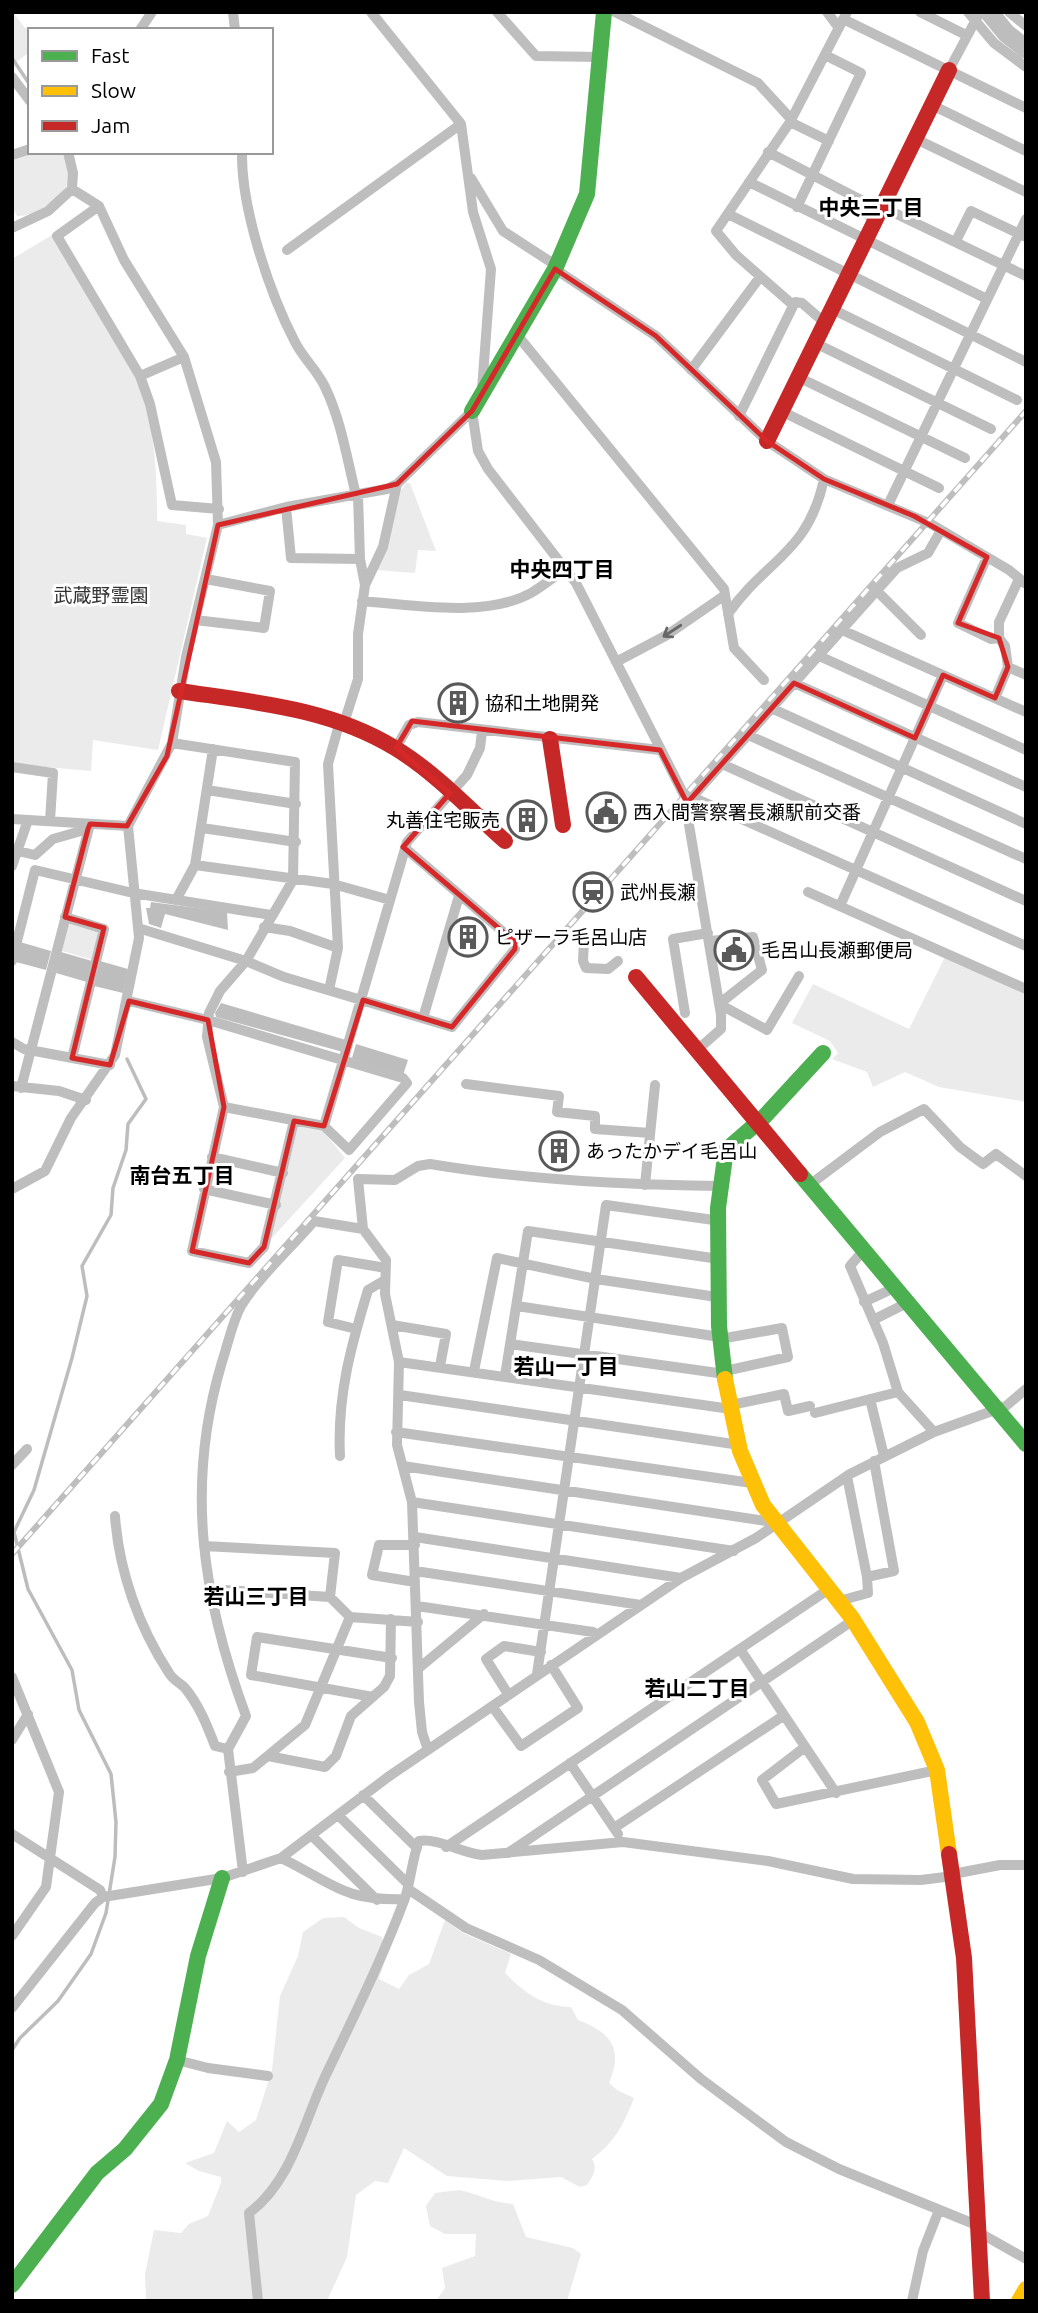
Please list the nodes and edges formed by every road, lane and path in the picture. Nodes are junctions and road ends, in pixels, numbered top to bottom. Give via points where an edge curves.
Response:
1 (152, 12) edge
2 (371, 12) edge
3 (497, 12) edge
4 (604, 12) edge
5 (615, 12) edge
6 (827, 12) edge
7 (920, 12) edge
8 (1009, 12) edge
9 (974, 16) edge
10 (843, 20) edge
11 (1026, 26) edge
12 (141, 28) edge
13 (967, 35) junction
14 (825, 55) junction
15 (599, 57) junction
16 (1026, 67) edge
17 (949, 70) junction
18 (12, 77) edge
19 (28, 98) edge
20 (932, 105) junction
21 (1026, 108) edge
22 (790, 120) junction
23 (461, 124) junction
24 (916, 139) junction
25 (829, 141) junction
26 (768, 152) junction
27 (1026, 152) edge
28 (68, 154) edge
29 (242, 154) edge
30 (813, 175) junction
31 (469, 176) junction
32 (749, 182) junction
33 (72, 189) junction
34 (1026, 192) edge
35 (99, 206) junction
36 (797, 206) junction
37 (879, 213) junction
38 (728, 214) junction
39 (1026, 219) edge
40 (12, 228) edge
41 (1022, 235) edge
42 (866, 240) junction
43 (956, 241) junction
44 (287, 250) dead end
45 (1003, 265) junction
46 (556, 268) junction
47 (849, 274) junction
48 (1026, 276) edge
49 (760, 277) junction
50 (987, 299) junction
51 (793, 305) junction
52 (828, 316) junction
53 (970, 333) junction
54 (518, 336) junction
55 (815, 343) junction
56 (184, 357) junction
57 (1026, 362) edge
58 (954, 368) junction
59 (691, 370) junction
60 (140, 376) junction
61 (798, 377) junction
62 (481, 395) junction
63 (1017, 400) dead end
64 (937, 402) junction
65 (472, 411) junction
66 (782, 411) junction
67 (739, 416) junction
68 (991, 429) dead end
69 (920, 437) junction
70 (767, 441) junction
71 (965, 458) dead end
72 (904, 470) junction
73 (824, 479) junction
74 (397, 484) junction
75 (939, 488) dead end
76 (357, 495) junction
77 (888, 505) junction
78 (286, 507) junction
79 (219, 509) junction
80 (218, 525) junction
81 (940, 532) junction
82 (987, 557) junction
83 (360, 559) junction
84 (567, 568) junction
85 (206, 579) junction
86 (1022, 581) edge
87 (365, 585) junction
88 (877, 591) junction
89 (725, 595) junction
90 (362, 601) junction
91 (728, 614) junction
92 (195, 620) junction
93 (842, 630) junction
94 (921, 635) dead end
95 (999, 638) junction
96 (817, 655) junction
97 (616, 662) junction
98 (1008, 667) junction
99 (943, 675) junction
100 (1026, 675) edge
101 (764, 680) dead end
102 (794, 683) junction
103 (179, 691) junction
104 (995, 698) junction
105 (930, 706) junction
106 (771, 708) junction
107 (1026, 712) edge
108 (342, 722) junction
109 (482, 731) junction
110 (748, 735) junction
111 (915, 738) junction
112 (550, 739) junction
113 (172, 743) junction
114 (396, 748) junction
115 (213, 749) junction
116 (660, 750) junction
117 (1026, 750) edge
118 (722, 764) junction
119 (12, 767) edge
120 (902, 768) junction
121 (1026, 787) edge
122 (207, 790) junction
123 (450, 793) junction
124 (889, 799) junction
125 (690, 801) junction
126 (296, 804) junction
127 (12, 819) edge
128 (28, 820) junction
129 (50, 821) junction
130 (1026, 824) edge
131 (563, 825) dead end
132 (128, 826) junction
133 (89, 827) junction
134 (202, 828) junction
135 (873, 832) junction
136 (505, 841) dead end
137 (296, 842) junction
138 (405, 848) junction
139 (18, 851) junction
140 (1026, 859) edge
141 (195, 865) junction
142 (12, 866) edge
143 (856, 870) junction
144 (75, 879) junction
145 (293, 880) junction
146 (333, 884) junction
147 (808, 892) dead end
148 (133, 893) junction
149 (459, 896) junction
150 (176, 900) junction
151 (390, 900) junction
152 (1026, 901) edge
153 (840, 906) junction
154 (271, 915) junction
155 (65, 917) junction
156 (264, 927) junction
157 (138, 928) junction
158 (709, 937) junction
159 (583, 940) dead end
160 (1026, 946) edge
161 (338, 948) junction
162 (12, 961) edge
163 (246, 961) junction
164 (618, 961) dead end
165 (799, 976) dead end
166 (636, 977) dead end
167 (1026, 989) edge
168 (328, 990) junction
169 (363, 1000) junction
170 (129, 1001) junction
171 (719, 1004) junction
172 (685, 1013) dead end
173 (423, 1018) junction
174 (208, 1020) junction
175 (12, 1042) edge
176 (31, 1050) junction
177 (696, 1051) junction
178 (823, 1053) dead end
179 (72, 1058) junction
180 (345, 1062) junction
181 (110, 1065) junction
182 (466, 1084) dead end
183 (655, 1085) dead end
184 (17, 1087) edge
185 (86, 1100) junction
186 (224, 1107) junction
187 (294, 1121) junction
188 (757, 1124) junction
189 (324, 1126) junction
190 (650, 1133) junction
191 (212, 1157) junction
192 (283, 1173) junction
193 (1026, 1176) edge
194 (645, 1185) junction
195 (721, 1186) junction
196 (808, 1186) junction
197 (12, 1189) edge
198 (204, 1189) junction
199 (276, 1205) junction
200 (720, 1221) junction
201 (363, 1229) junction
202 (601, 1241) junction
203 (863, 1251) junction
204 (719, 1259) junction
205 (523, 1265) junction
206 (385, 1274) junction
207 (596, 1279) junction
208 (894, 1288) junction
209 (717, 1297) junction
210 (864, 1303) junction
211 (907, 1303) junction
212 (517, 1306) junction
213 (590, 1317) junction
214 (873, 1320) junction
215 (393, 1325) junction
216 (356, 1329) junction
217 (720, 1338) junction
218 (510, 1343) junction
219 (584, 1354) junction
220 (399, 1362) junction
221 (440, 1367) junction
222 (474, 1371) junction
223 (725, 1373) junction
224 (505, 1376) junction
225 (579, 1387) junction
226 (1026, 1389) edge
227 (898, 1392) junction
228 (400, 1395) junction
229 (870, 1399) junction
230 (731, 1407) junction
231 (997, 1410) junction
232 (575, 1420) junction
233 (397, 1432) junction
234 (934, 1432) junction
235 (1026, 1444) edge
236 (740, 1445) junction
237 (27, 1449) dead end
238 (570, 1455) junction
239 (340, 1456) dead end
240 (879, 1459) junction
241 (12, 1465) edge
242 (403, 1466) junction
243 (847, 1476) junction
244 (752, 1483) junction
245 (565, 1491) junction
246 (412, 1502) junction
247 (115, 1516) dead end
248 (560, 1525) junction
249 (776, 1525) junction
250 (415, 1541) junction
251 (204, 1546) junction
252 (734, 1551) junction
253 (554, 1559) junction
254 (415, 1576) junction
255 (867, 1577) junction
256 (681, 1578) junction
257 (209, 1589) junction
258 (550, 1592) junction
259 (834, 1595) junction
260 (330, 1597) junction
261 (641, 1605) junction
262 (417, 1606) junction
263 (484, 1614) junction
264 (350, 1616) junction
265 (391, 1619) junction
266 (852, 1621) junction
267 (418, 1622) junction
268 (545, 1625) junction
269 (596, 1635) junction
270 (740, 1649) junction
271 (337, 1650) junction
272 (541, 1652) junction
273 (392, 1658) junction
274 (551, 1665) junction
275 (419, 1668) junction
276 (537, 1674) junction
277 (12, 1677) edge
278 (761, 1684) junction
279 (321, 1687) junction
280 (508, 1694) junction
281 (373, 1697) junction
282 (492, 1706) junction
283 (28, 1714) junction
284 (783, 1716) junction
285 (12, 1740) edge
286 (805, 1747) junction
287 (228, 1749) junction
288 (428, 1751) junction
289 (268, 1756) junction
290 (570, 1763) junction
291 (937, 1770) junction
292 (229, 1772) junction
293 (836, 1793) junction
294 (363, 1795) junction
295 (593, 1796) junction
296 (339, 1816) junction
297 (614, 1828) junction
298 (12, 1834) edge
299 (313, 1836) junction
300 (623, 1842) junction
301 (446, 1847) junction
302 (417, 1848) junction
303 (505, 1855) junction
304 (281, 1858) junction
305 (51, 1859) junction
306 (1026, 1865) edge
307 (243, 1872) junction
308 (953, 1875) junction
309 (222, 1878) junction
310 (407, 1891) junction
311 (103, 1897) junction
312 (377, 1900) junction
313 (12, 1936) edge
314 (12, 2008) edge
315 (177, 2060) junction
316 (268, 2076) dead end
317 (939, 2210) junction
318 (980, 2229) junction
319 (1026, 2259) edge
320 (12, 2285) edge
321 (1026, 2289) edge
322 (258, 2301) edge
323 (912, 2301) edge
324 (982, 2301) edge
325 (1019, 2301) edge

1 - 12 street
2 - 23 street
3 - 15 street via 536,56
4 - 15 street
5 - 22 street via 758,83
6 - 10 street
7 - 13 street
8 - 11 street
9 - 13 street
9 - 16 street via 994,43
10 - 14 street
10 - 17 street
13 - 17 street
14 - 22 street
14 - 25 street via 861,73
15 - 46 street via 587,194
17 - 20 street
17 - 21 street
18 - 19 street
20 - 24 street
20 - 27 street
22 - 25 street
22 - 26 street
23 - 31 street
23 - 44 street
24 - 34 street
24 - 37 street
25 - 30 street
26 - 30 street
26 - 32 street
28 - 33 street
29 - 76 street via 245,204 253,230 295,344 314,368 331,403
30 - 36 street
30 - 37 street via 861,200 856,209
31 - 46 street via 503,232
31 - 62 street via 473,212 491,269
32 - 36 street
32 - 38 street
33 - 35 street
33 - 40 street via 48,211
35 - 56 street via 124,260
35 - 60 street via 57,236
36 - 42 street
37 - 42 street
37 - 43 street
38 - 47 street
38 - 49 street via 716,231
39 - 41 street
41 - 43 street via 971,211
41 - 45 street
42 - 47 street
42 - 50 street
43 - 45 street
45 - 48 street
45 - 50 street
46 - 54 street
46 - 59 street via 656,336
47 - 52 street
47 - 53 street
49 - 51 street
49 - 59 street
50 - 53 street
51 - 52 street via 803,303
51 - 67 street
52 - 55 street
52 - 58 street
53 - 57 street
53 - 58 street
54 - 62 street
54 - 89 street via 665,514
55 - 61 street
55 - 64 street
56 - 60 street
56 - 79 street via 216,463
58 - 63 street
58 - 64 street
59 - 67 street
60 - 79 street via 172,505
61 - 66 street
61 - 69 street
62 - 65 street
64 - 68 street
64 - 69 street
65 - 74 street
65 - 84 street via 478,451 488,469
66 - 70 street
66 - 72 street
67 - 70 street
69 - 71 street
69 - 72 street
70 - 73 street
72 - 75 street
72 - 77 street
73 - 77 street
73 - 91 street via 818,507 801,538
74 - 76 street
74 - 87 street via 383,547
76 - 78 street
76 - 83 street
77 - 81 street
78 - 80 street
78 - 83 street via 290,558
79 - 80 street
80 - 85 street
81 - 82 street
81 - 88 street via 928,553 897,568
82 - 86 street
82 - 95 street via 958,623 991,639
83 - 87 street
84 - 90 street via 529,594 494,603 457,608
84 - 97 street
85 - 92 street
85 - 92 street via 270,591 264,628
86 - 95 street via 999,622
87 - 90 street
88 - 93 street
88 - 94 street
89 - 91 street
89 -> 97 street via 667,635
90 - 108 street via 358,679
91 - 101 street via 734,648
92 - 103 street
93 - 96 street
93 - 99 street
95 - 98 street
96 - 102 street
96 - 105 street
97 - 116 street
98 - 100 street
98 - 104 street
99 - 104 street
99 - 105 street
102 - 106 street
102 - 111 street
103 - 108 street
103 - 113 street
104 - 107 street
105 - 111 street
105 - 117 street
106 - 110 street
106 - 120 street
108 - 114 street
108 - 146 street via 328,764
109 - 112 street
109 - 114 street via 413,723
109 - 123 street via 475,764
110 - 118 street
110 - 124 street
111 - 120 street
111 - 121 street
112 - 116 street
112 - 131 street
113 - 115 street
113 - 132 street
114 - 123 street
115 - 122 street
115 - 126 street via 295,762
116 - 125 street
118 - 125 street
118 - 135 street
119 - 129 street via 53,773
120 - 124 street
120 - 130 street
122 - 126 street
122 - 134 street
123 - 136 street
123 - 138 street
124 - 135 street
124 - 140 street
125 - 143 street via 699,800
125 - 158 street
126 - 137 street
127 - 128 street
128 - 129 street
128 - 139 street
129 - 133 street
132 - 133 street
132 - 148 street
133 - 139 street via 53,839 35,855
133 - 144 street
134 - 137 street
134 - 141 street
135 - 143 street
135 - 152 street
137 - 145 street
138 - 149 street
138 - 151 street
139 - 142 street
141 - 145 street
141 - 150 street
143 - 153 street
143 - 160 street
144 - 148 street
144 - 155 street
144 - 162 street via 35,870
145 - 146 street
145 - 154 street
146 - 151 street
146 - 161 street
147 - 153 street
148 - 150 street
148 - 157 street
149 - 173 street
149 - 173 street via 515,942 515,949 452,1027
150 - 154 street
151 - 169 street
153 - 167 street
154 - 156 street
155 - 176 street
155 - 179 street via 104,929
156 - 161 street
156 - 163 street
157 - 163 street
157 - 170 street
158 - 171 street
158 - 171 street via 753,937 762,970
158 - 172 street via 668,937
159 - 164 street via 586,968 608,969
161 - 168 street
163 - 168 street
163 - 174 street via 220,990
165 - 171 street via 767,1030
166 - 177 street
168 - 169 street
169 - 173 street
169 - 180 street
170 - 174 street
170 - 181 street
171 - 177 street via 721,1029
174 - 180 street
174 - 186 street via 207,1037
175 - 176 street
176 - 179 street
176 - 184 street
177 - 188 street
178 - 188 street
179 - 181 street
180 - 189 street
180 - 189 street via 403,1078 406,1086 349,1150
181 - 185 street
182 - 190 street via 559,1096 557,1112 595,1116 595,1129
183 - 190 street
184 - 185 street via 59,1091
185 - 197 street via 71,1118 45,1171
186 - 187 street
186 - 191 street
187 - 189 street
187 - 192 street
188 - 195 street via 726,1150
188 - 196 street
190 - 194 street
191 - 192 street
191 - 198 street
192 - 199 street
193 - 196 street via 996,1154 983,1164 924,1109 880,1132
194 - 195 street
194 - 201 street via 511,1176 430,1164 395,1180 358,1179
195 - 200 street
196 - 203 street
198 - 199 street
198 - 199 street via 192,1251 249,1263 264,1247
200 - 202 street via 606,1205
200 - 204 street
201 - 206 street via 386,1260
201 - 251 street via 314,1222 242,1306 215,1387 202,1455
202 - 204 street
202 - 205 street via 528,1231
202 - 207 street
203 - 208 street
203 - 210 street via 850,1266
204 - 209 street
205 - 207 street
205 - 212 street
205 - 222 street via 497,1258
206 - 215 street
206 - 216 street via 368,1290
206 - 216 street via 338,1260 328,1322
207 - 209 street
207 - 213 street
208 - 210 street
208 - 211 street
209 - 217 street
210 - 214 street
211 - 214 street
211 - 231 street
212 - 213 street
212 - 218 street
213 - 217 street
213 - 219 street
214 - 227 street
215 - 220 street
215 - 221 street via 446,1334
216 - 239 street via 342,1380
217 - 223 street
217 - 223 street via 782,1328 788,1357
218 - 219 street
218 - 224 street
219 - 223 street
219 - 225 street
220 - 221 street
220 - 228 street
221 - 222 street
222 - 224 street
223 - 230 street
224 - 225 street
225 - 230 street
225 - 232 street
226 - 231 street
227 - 229 street
227 - 234 street
228 - 232 street
228 - 233 street
229 - 230 street via 788,1411 784,1394
229 - 240 street
230 - 236 street
231 - 234 street
231 - 235 street
232 - 236 street
232 - 238 street
233 - 238 street
233 - 242 street
234 - 240 street
236 - 244 street
237 - 241 street
238 - 244 street
238 - 245 street
240 - 243 street
240 - 255 street via 894,1571
242 - 245 street
242 - 246 street
243 - 249 street
243 - 255 street
244 - 249 street
245 - 248 street
245 - 249 street
246 - 248 street
246 - 250 street
247 - 287 street via 121,1564 146,1632 171,1676 203,1716 215,1746
248 - 252 street
248 - 253 street
249 - 252 street
249 - 259 street
250 - 253 street
250 - 254 street
250 - 254 street via 379,1545 372,1575
251 - 257 street
251 - 260 street via 335,1553
252 - 256 street
253 - 256 street
253 - 258 street
254 - 258 street
254 - 262 street
255 - 259 street via 868,1593
256 - 261 street
257 - 260 street
257 - 287 street via 216,1628 246,1716
258 - 261 street
258 - 268 street
259 - 266 street
259 - 270 street
260 - 264 street
261 - 269 street
262 - 263 street
262 - 267 street
263 - 268 street
263 - 275 street
264 - 265 street
264 - 271 street
265 - 267 street
265 - 273 street
266 - 278 street
266 - 291 street via 930,1745
267 - 275 street
268 - 269 street
268 - 272 street
269 - 274 street
270 - 278 street
270 - 290 street
271 - 273 street
271 - 279 street
271 - 279 street via 257,1637 251,1675
272 - 276 street
272 - 280 street via 504,1646 486,1659
273 - 281 street via 390,1676
274 - 276 street
274 - 282 street via 578,1707 521,1746
275 - 288 street via 422,1732
276 - 280 street
277 - 283 street
278 - 284 street
278 - 295 street
279 - 281 street
279 - 289 street via 305,1725
280 - 282 street
281 - 289 street via 351,1716 336,1756 325,1767
282 - 288 street
283 - 285 street
283 - 305 street via 59,1792
284 - 286 street
284 - 297 street
286 - 293 street
286 - 293 street via 762,1780 776,1804
287 - 292 street
288 - 294 street
289 - 292 street via 253,1768
290 - 295 street
290 - 301 street
291 - 293 street
291 - 308 street
292 - 307 street
294 - 296 street
294 - 302 street
295 - 297 street
295 - 303 street
296 - 299 street
296 - 310 street
297 - 300 street
298 - 305 street
299 - 304 street
299 - 312 street
300 - 303 street
300 - 308 street via 755,1859 853,1880
301 - 302 street via 428,1840 419,1841
301 - 303 street via 463,1853
302 - 310 street
304 - 307 street
304 - 312 street via 334,1888
305 - 311 street via 100,1890
305 - 313 street via 46,1887
306 - 308 street via 1000,1865
307 - 309 street
308 - 318 street via 964,1958
309 - 311 street
309 - 315 street via 198,1956
310 - 312 street
310 - 317 street via 466,1928 539,1961 622,2010 701,2079 786,2142
310 - 322 street via 295,2152 249,2213
311 - 314 street
315 - 316 street
315 - 320 street via 170,2087 148,2124 97,2173
317 - 318 street
317 - 323 street via 923,2251
318 - 319 street
318 - 324 street
321 - 325 street

